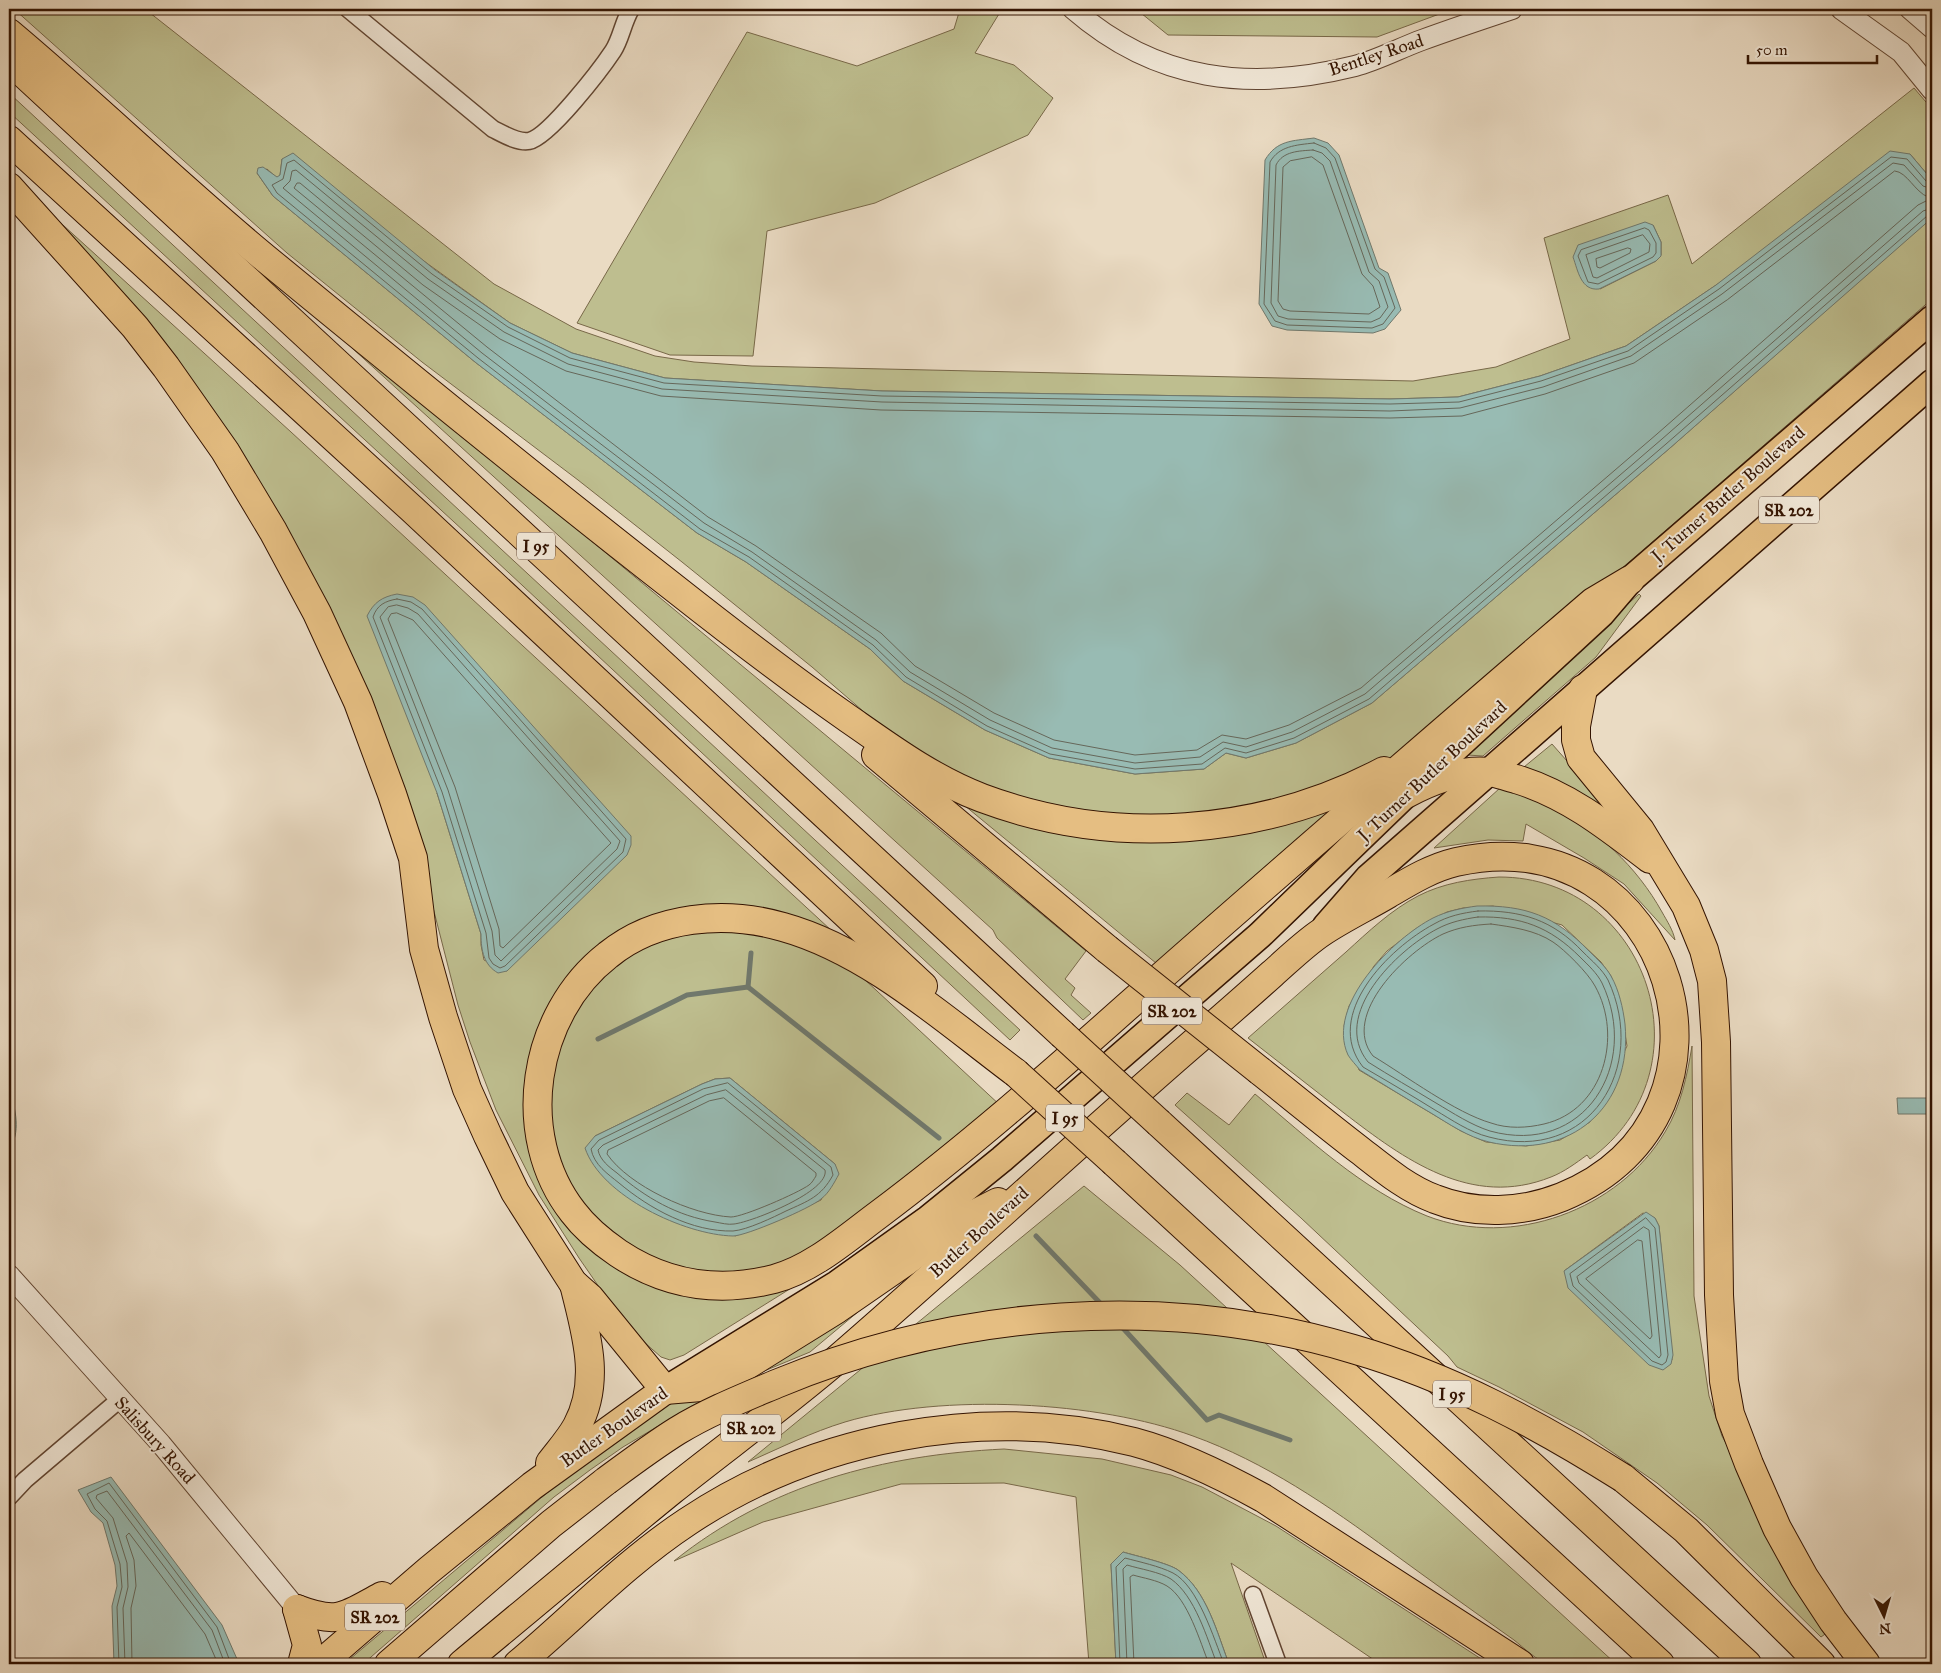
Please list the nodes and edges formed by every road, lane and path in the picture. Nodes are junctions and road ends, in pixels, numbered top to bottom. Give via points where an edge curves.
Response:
1 (631, 9) edge
2 (1073, 9) edge
3 (1512, 9) edge
4 (1841, 9) edge
5 (1910, 9) edge
6 (352, 10) edge
7 (1932, 28) edge
8 (9, 34) edge
9 (9, 60) edge
10 (1932, 90) edge
11 (9, 140) edge
12 (9, 187) edge
13 (1932, 319) edge
14 (1932, 383) edge
15 (1630, 580) junction
16 (779, 670) junction
17 (1584, 689) junction
18 (1424, 747) junction
19 (1490, 772) junction
20 (1406, 794) junction
21 (1661, 867) junction
22 (1318, 934) junction
23 (1016, 1072) junction
24 (1033, 1184) junction
25 (928, 1219) joint
26 (9, 1275) edge
27 (574, 1283) junction
28 (665, 1390) junction
29 (118, 1400) junction
30 (532, 1486) junction
31 (9, 1497) edge
32 (429, 1570) junction
33 (618, 1574) junction
34 (1253, 1595) dead end
35 (297, 1609) junction
36 (302, 1664) edge
37 (320, 1664) edge
38 (389, 1664) edge
39 (464, 1664) edge
40 (518, 1664) edge
41 (1278, 1664) edge
42 (1520, 1664) edge
43 (1660, 1664) edge
44 (1747, 1664) edge
45 (1821, 1664) edge
46 (1866, 1664) edge

1 - 6 street via 614,50 547,131 529,141 510,138 493,129
2 - 3 street, Bentley Road via 1114,40 1174,67 1205,75 1261,80 1299,78 1357,65
4 - 10 street via 1901,52
5 - 7 street
8 - 16 highway via 263,256 562,500
9 - 44 highway, I 95, bridge
11 - 23 highway, I 95 via 427,523
12 - 27 highway via 135,327 166,367 225,451 317,612 358,702 413,858 424,949 467,1089 516,1192
13 - 15 main road, J. Turner Butler Boulevard / SR 202
14 - 17 main road, J. Turner Butler Boulevard / SR 202
15 - 18 highway via 1592,602
15 - 20 main road, J. Turner Butler Boulevard / SR 202 via 1601,614
16 - 18 highway via 900,756 978,797 1024,811 1106,827 1199,827 1271,814 1367,780
16 - 22 highway, bridge via 904,780 1107,949 1401,1182 1436,1200 1474,1209 1506,1210 1545,1204 1580,1189 1612,1167 1637,1142 1655,1112 1669,1080 1675,1045 1674,1010 1666,976 1652,944 1630,913 1573,872 1544,862 1505,856 1448,864 1415,877
17 - 19 main road, J. Turner Butler Boulevard / SR 202
17 - 21 highway via 1576,726 1581,758 1640,830
18 - 23 highway via 1008,1113 857,1230 784,1277 747,1286 702,1286 652,1272 629,1260 609,1247 574,1214 561,1196 539,1128 538,1080 543,1055 552,1030 576,988 608,954 630,941 674,924 698,919 752,919 824,942 887,978
19 - 20 highway via 1456,774 1429,781
19 - 21 highway via 1557,794 1585,810
19 - 22 main road, J. Turner Butler Boulevard / SR 202 via 1368,878
20 - 25 main road, J. Turner Butler Boulevard / SR 202 via 1260,935 1002,1159
21 - 46 highway via 1686,906 1704,950 1712,981 1720,1304 1724,1381 1730,1414 1749,1464 1804,1577
22 - 24 highway, J. Turner Butler Boulevard / SR 202
23 - 43 highway, I 95, bridge
24 - 28 highway via 955,1224 837,1309 723,1378 701,1387
24 - 39 highway, Butler Boulevard / SR 202 via 828,1367 672,1490
25 - 28 main road, Butler Boulevard / SR 202 via 837,1284
26 - 29 street, Salisbury Road
27 - 28 highway
27 - 30 highway via 588,1342 589,1392 577,1426
28 - 30 highway, Butler Boulevard / SR 202
29 - 31 street
29 - 35 street, Salisbury Road via 161,1444
30 - 32 highway, Butler Boulevard / SR 202
32 - 35 highway via 336,1618 324,1619
32 - 37 highway, Butler Boulevard / SR 202
33 - 39 highway
33 - 40 highway
33 - 42 highway via 705,1510 767,1477 821,1456 877,1441 939,1431 974,1428 1077,1432 1134,1442 1224,1477 1264,1498
34 - 41 street
35 - 36 highway via 307,1645
38 - 45 highway, bridge via 551,1524 606,1481 678,1430 734,1401 856,1354 906,1341 974,1327 1058,1317 1145,1316 1214,1320 1280,1331 1353,1349 1445,1381 1536,1426 1623,1478 1686,1530

